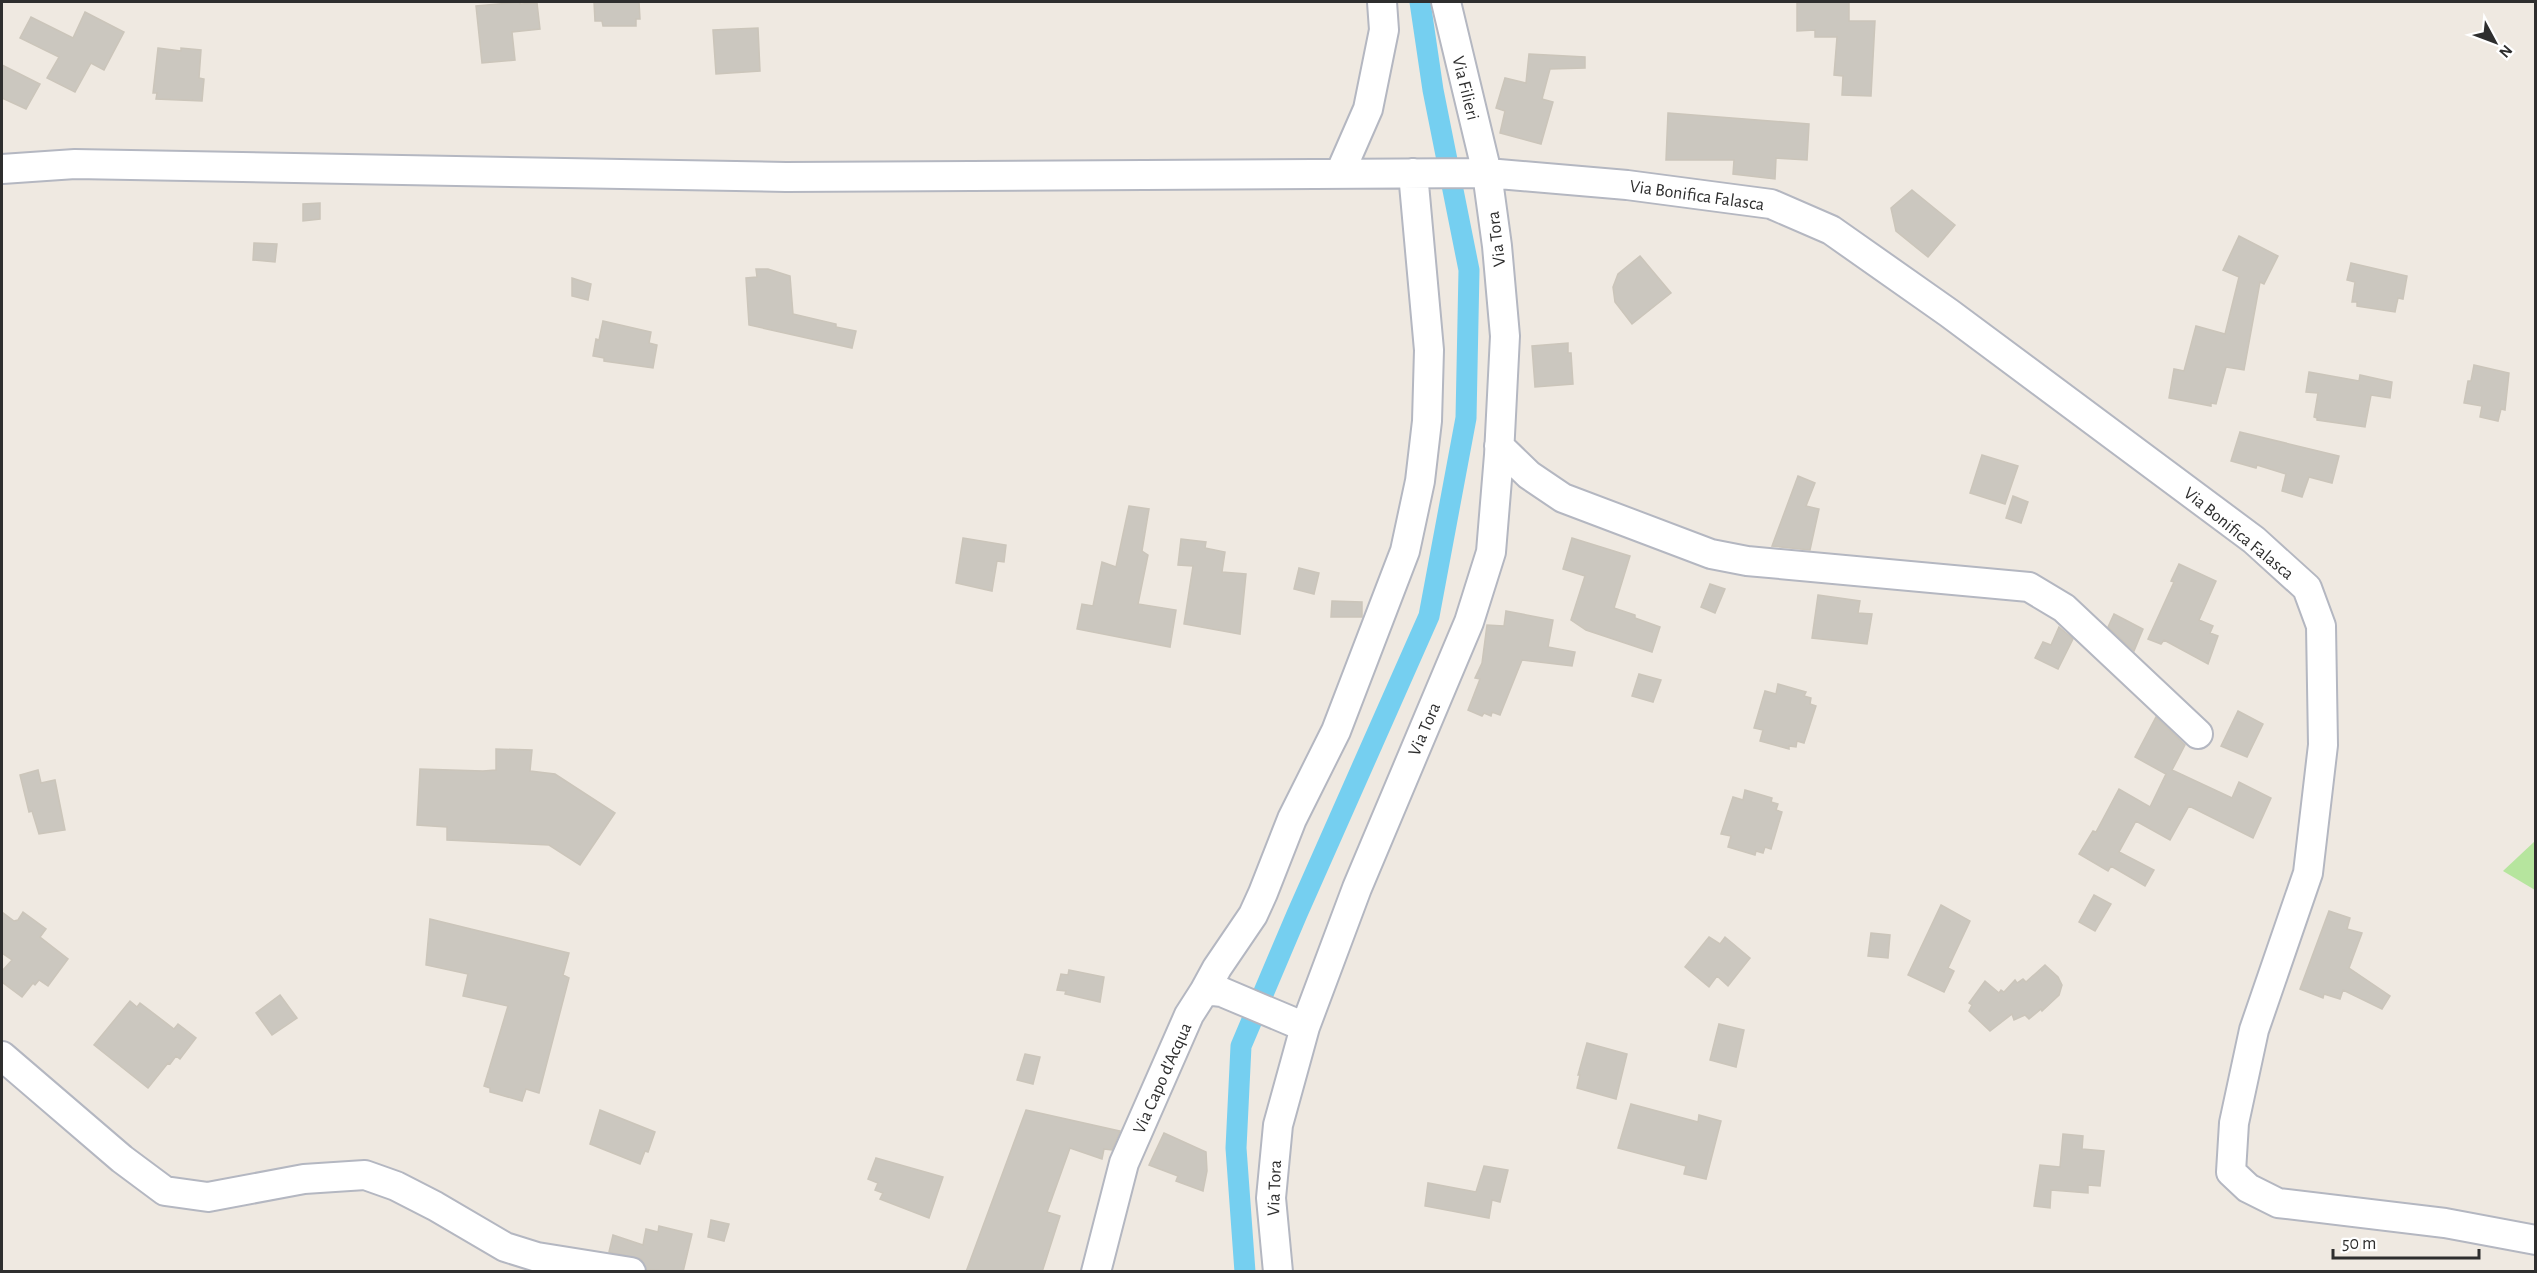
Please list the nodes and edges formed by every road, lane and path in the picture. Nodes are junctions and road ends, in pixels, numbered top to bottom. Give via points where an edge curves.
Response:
1 (1382, 2) edge
2 (1446, 2) edge
3 (2, 169) edge
4 (1340, 173) junction
5 (1419, 173) junction
6 (1478, 173) junction
7 (1500, 446) junction
8 (2198, 734) dead end
9 (1214, 991) junction
10 (1300, 1025) junction
11 (2, 1056) edge
12 (2535, 1240) edge
13 (631, 1272) edge
14 (1096, 1272) edge
15 (1278, 1272) edge

1 - 4 street via 1384,30 1368,109
2 - 6 street, Via Filieri
3 - 4 street via 75,164 786,177
4 - 5 street
5 - 6 street
5 - 9 street, Via Capo d'Acqua via 1429,350 1427,421 1407,541 1336,731 1292,819 1252,915 1217,968
6 - 7 street, Via Tora via 1497,246 1505,336
6 - 12 street, Via Bonifica Falasca via 1627,184 1771,204 1832,230 2254,540 2307,588 2321,626 2324,745 2308,873 2254,1030 2234,1123 2231,1172 2248,1188 2278,1203 2445,1223
7 - 8 street via 1529,475 1563,498 1712,554 1747,561 2029,586 2064,608
7 - 10 street, Via Tora via 1491,552 1469,622
9 - 10 street
9 - 14 street, Via Capo d'Acqua via 1190,1015 1124,1163
10 - 15 street, Via Tora via 1278,1125 1271,1198
11 - 13 street via 165,1191 208,1197 304,1179 365,1176 396,1186 505,1246 537,1257

